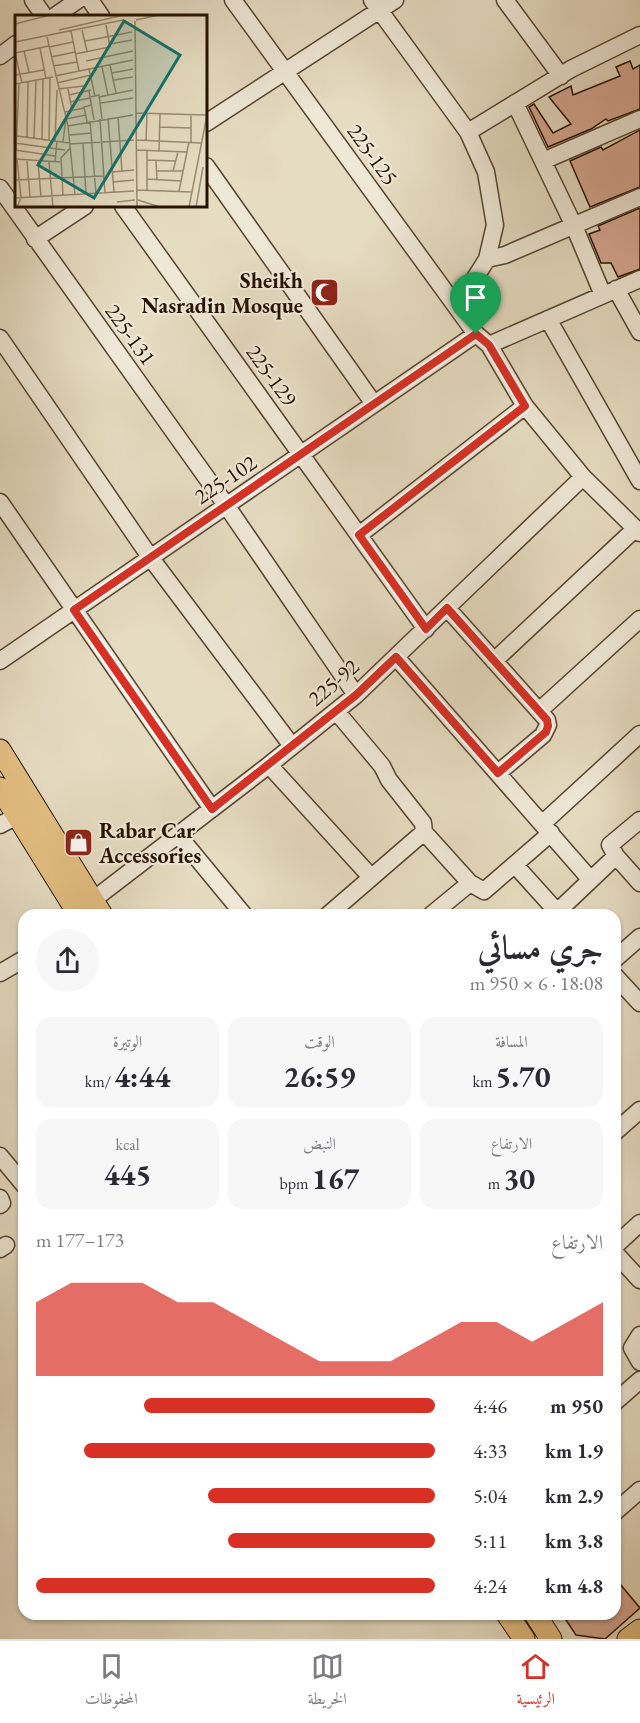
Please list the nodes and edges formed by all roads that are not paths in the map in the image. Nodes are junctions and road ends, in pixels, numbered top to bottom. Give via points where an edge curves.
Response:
1 (33, 0) edge
2 (78, 0) edge
3 (90, 0) edge
4 (233, 0) edge
5 (395, 0) edge
6 (505, 0) edge
7 (376, 5) edge
8 (43, 15) edge
9 (56, 15) edge
10 (100, 15) edge
11 (640, 34) edge
12 (285, 71) junction
13 (561, 76) junction
14 (515, 103) junction
15 (640, 119) edge
16 (207, 122) edge
17 (468, 132) junction
18 (543, 161) junction
19 (207, 167) edge
20 (0, 188) edge
21 (640, 197) edge
22 (83, 207) edge
23 (124, 207) edge
24 (574, 226) junction
25 (35, 239) junction
26 (487, 259) junction
27 (640, 279) edge
28 (610, 292) junction
29 (457, 307) junction
30 (548, 319) junction
31 (640, 332) edge
32 (0, 338) edge
33 (482, 340) junction
34 (374, 404) junction
35 (525, 406) junction
36 (301, 454) junction
37 (583, 477) junction
38 (640, 481) edge
39 (0, 502) edge
40 (226, 506) junction
41 (638, 531) edge
42 (359, 535) junction
43 (150, 557) junction
44 (447, 608) junction
45 (74, 610) junction
46 (426, 629) junction
47 (637, 630) edge
48 (396, 657) junction
49 (0, 661) edge
50 (494, 661) junction
51 (356, 695) junction
52 (336, 711) junction
53 (543, 715) junction
54 (640, 734) edge
55 (292, 746) junction
56 (0, 750) edge
57 (269, 765) junction
58 (498, 773) junction
59 (0, 788) edge
60 (212, 809) junction
61 (9, 820) edge
62 (640, 820) edge
63 (546, 829) junction
64 (424, 832) junction
65 (178, 835) junction
66 (616, 856) junction
67 (515, 865) junction
68 (371, 877) junction
69 (590, 879) junction
70 (640, 883) edge
71 (474, 886) junction
72 (91, 909) edge
73 (91, 909) edge
74 (93, 909) edge
75 (239, 909) edge
76 (335, 909) edge
77 (440, 909) edge
78 (555, 909) edge
79 (563, 909) edge
80 (640, 937) edge
81 (621, 954) edge
82 (18, 962) edge
83 (0, 973) edge
84 (621, 982) edge
85 (640, 1003) edge
86 (640, 1110) edge
87 (621, 1127) edge
88 (0, 1156) edge
89 (18, 1178) edge
90 (0, 1198) edge
91 (0, 1205) edge
92 (640, 1223) edge
93 (621, 1240) edge
94 (621, 1259) edge
95 (640, 1280) edge
96 (640, 1380) edge
97 (621, 1397) edge
98 (640, 1491) edge
99 (621, 1507) edge
100 (510, 1620) edge
101 (511, 1620) edge
102 (542, 1626) edge
103 (640, 1631) edge
104 (518, 1639) edge
105 (524, 1639) edge
106 (557, 1639) edge
107 (628, 1639) edge
108 (633, 1639) edge

1 - 8 street
2 - 9 street
3 - 10 street
4 - 12 street, 225-125
5 - 7 street
6 - 13 street
7 - 12 street
7 - 17 street
11 - 13 street
12 - 16 street
12 - 29 street, 225-125
13 - 14 street
14 - 17 street
14 - 18 street
15 - 18 street
17 - 26 street via 486,172 495,225
18 - 24 street
19 - 34 street
20 - 25 street, 225-131
21 - 24 street
22 - 25 street
23 - 36 street, 225-129
24 - 26 street
24 - 28 street
25 - 40 street, 225-131
26 - 29 street
27 - 28 street, 225-102
28 - 30 street, 225-102
28 - 31 street
29 - 33 street, 225-125
30 - 33 street, 225-102
30 - 38 street
32 - 43 street
33 - 34 street, 225-102
33 - 35 street, 225-125
34 - 36 street, 225-102
35 - 37 street, 225-125
35 - 42 street
36 - 40 street, 225-102
36 - 42 street, 225-129
37 - 41 street, 225-125
37 - 44 street, 225-92
39 - 45 street
40 - 43 street, 225-102
40 - 51 street, 225-131
41 - 50 street
42 - 46 street, 225-129
43 - 45 street, 225-102
43 - 55 street
44 - 46 street, 225-92
44 - 50 street
45 - 49 street, 225-102
45 - 60 street
46 - 48 street, 225-92
47 - 53 street
48 - 51 street, 225-92
48 - 58 street
50 - 53 street
51 - 52 street, 225-92
52 - 55 street, 225-92
52 - 64 street via 382,766 423,824
53 - 58 street via 548,726 543,735
54 - 63 street
55 - 57 street, 225-92
56 - 72 main road
57 - 60 street, 225-92
57 - 68 street
58 - 63 street
59 - 61 main road
60 - 65 street, 225-92
61 - 73 main road
62 - 66 street via 610,845
63 - 67 street
63 - 69 street
64 - 68 street
64 - 71 street
65 - 74 street, 225-92
65 - 75 street
66 - 69 street
66 - 70 street
67 - 71 street via 484,891
67 - 78 street
68 - 76 street
69 - 79 street
71 - 77 street
80 - 81 street
82 - 83 street
84 - 85 street
86 - 87 street
88 - 89 street
90 - 91 street
92 - 93 street
94 - 95 street
96 - 97 street
98 - 99 street
100 - 104 main road
101 - 105 main road
102 - 106 main road
103 - 107 main road
103 - 108 main road

